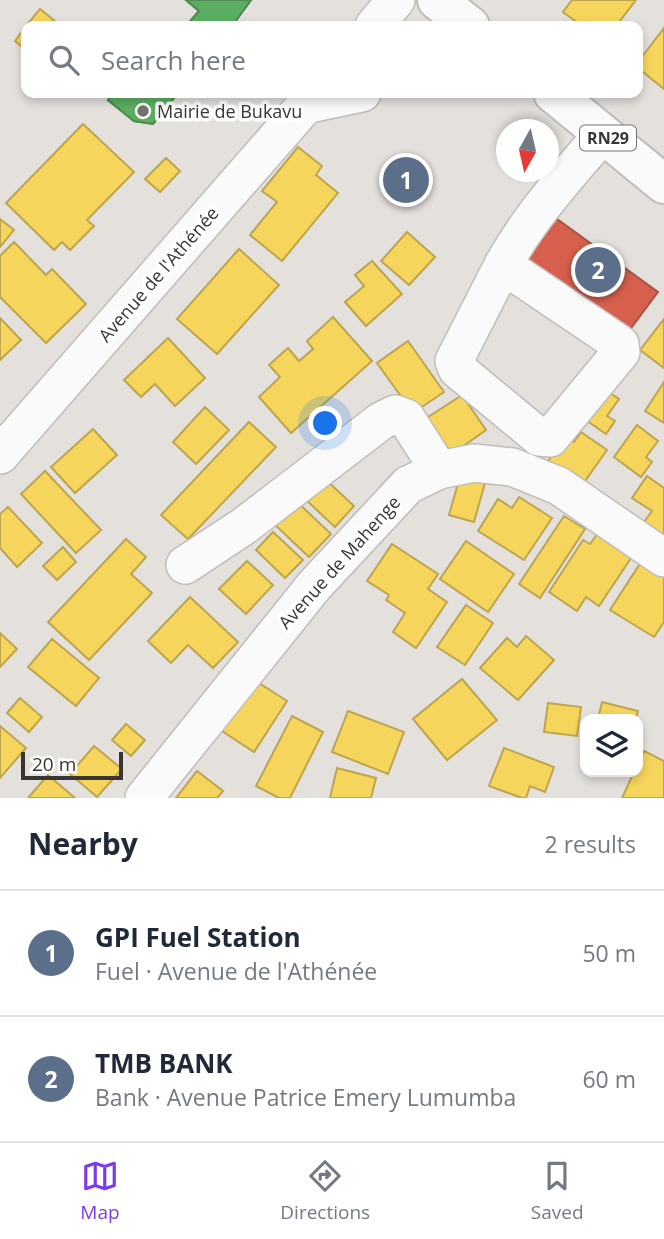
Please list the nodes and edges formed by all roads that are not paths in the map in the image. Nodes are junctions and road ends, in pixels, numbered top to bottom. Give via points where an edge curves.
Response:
1 (396, 0) edge
2 (437, 0) edge
3 (378, 21) edge
4 (464, 21) edge
5 (559, 98) edge
6 (311, 99) edge
7 (603, 134) junction
8 (664, 184) edge
9 (503, 265) junction
10 (0, 455) edge
11 (439, 470) junction
12 (664, 558) edge
13 (185, 565) dead end
14 (144, 798) edge

1 - 3 street
2 - 4 main road
5 - 7 main road, RN29
6 - 10 street, Avenue de l'Athénée
7 - 8 main road, RN29
7 - 9 street via 540,208
9 - 9 street via 620,345 621,352 550,438 539,437 457,369 454,361
11 - 12 street, Avenue de Mahenge via 474,463 512,467 559,486
11 - 13 street via 406,418 395,414
11 - 14 street, Avenue de Mahenge via 408,485 314,586

